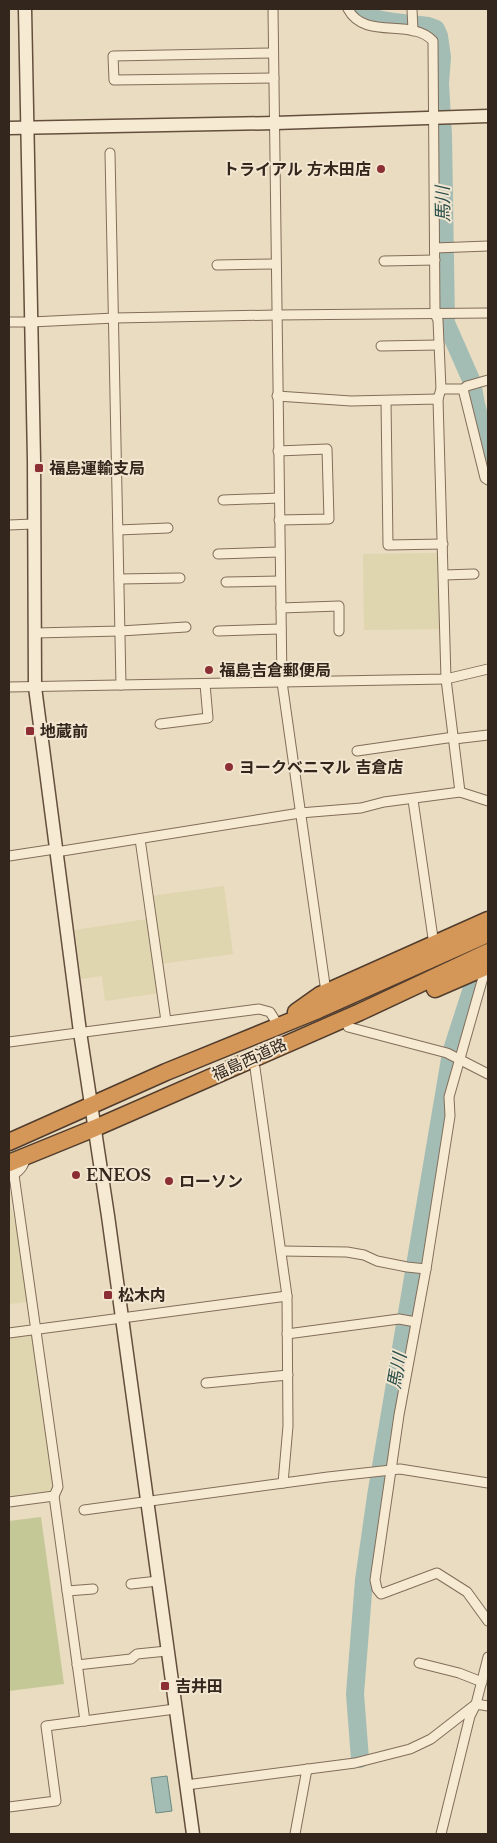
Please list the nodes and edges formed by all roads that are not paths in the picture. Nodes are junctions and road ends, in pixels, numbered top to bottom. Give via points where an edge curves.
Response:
1 (25, 9) edge
2 (273, 9) edge
3 (348, 9) edge
4 (412, 9) edge
5 (413, 26) junction
6 (274, 53) junction
7 (274, 78) junction
8 (488, 116) edge
9 (436, 118) junction
10 (274, 123) junction
11 (28, 127) junction
12 (9, 128) edge
13 (110, 153) dead end
14 (488, 246) edge
15 (437, 248) junction
16 (435, 260) junction
17 (384, 261) dead end
18 (276, 264) junction
19 (216, 265) dead end
20 (488, 313) edge
21 (438, 314) junction
22 (276, 315) junction
23 (115, 318) junction
24 (9, 322) edge
25 (31, 322) junction
26 (439, 345) junction
27 (381, 346) dead end
28 (488, 380) edge
29 (465, 387) junction
30 (441, 389) junction
31 (277, 396) junction
32 (438, 399) junction
33 (386, 401) junction
34 (278, 450) junction
35 (488, 480) edge
36 (279, 498) junction
37 (223, 500) dead end
38 (279, 520) junction
39 (33, 524) junction
40 (9, 525) edge
41 (168, 528) dead end
42 (118, 530) junction
43 (443, 544) junction
44 (280, 552) junction
45 (218, 554) dead end
46 (474, 574) dead end
47 (444, 575) junction
48 (180, 578) dead end
49 (119, 579) junction
50 (280, 580) junction
51 (226, 582) dead end
52 (281, 608) junction
53 (186, 627) dead end
54 (281, 629) junction
55 (120, 631) junction
56 (218, 631) dead end
57 (339, 631) dead end
58 (35, 632) junction
59 (488, 669) edge
60 (446, 679) junction
61 (282, 682) junction
62 (204, 684) junction
63 (121, 685) junction
64 (9, 687) edge
65 (35, 687) junction
66 (160, 724) dead end
67 (488, 735) edge
68 (454, 738) junction
69 (357, 751) dead end
70 (460, 792) junction
71 (413, 800) junction
72 (488, 801) edge
73 (300, 813) junction
74 (140, 839) junction
75 (56, 851) junction
76 (9, 856) edge
77 (488, 920) edge
78 (488, 934) edge
79 (434, 945) junction
80 (487, 961) edge
81 (326, 992) junction
82 (166, 1021) junction
83 (278, 1025) junction
84 (348, 1027) junction
85 (80, 1032) junction
86 (9, 1042) edge
87 (287, 1043) junction
88 (454, 1056) junction
89 (254, 1068) junction
90 (488, 1074) edge
91 (182, 1089) junction
92 (91, 1106) junction
93 (95, 1128) junction
94 (9, 1142) edge
95 (10, 1171) edge
96 (280, 1251) junction
97 (424, 1269) junction
98 (286, 1296) junction
99 (121, 1317) junction
100 (413, 1322) junction
101 (36, 1329) junction
102 (9, 1333) edge
103 (287, 1334) junction
104 (288, 1375) junction
105 (206, 1383) dead end
106 (389, 1471) junction
107 (283, 1482) junction
108 (488, 1483) edge
109 (54, 1496) junction
110 (9, 1502) edge
111 (146, 1502) junction
112 (84, 1510) dead end
113 (158, 1581) junction
114 (131, 1584) dead end
115 (93, 1589) dead end
116 (67, 1591) junction
117 (488, 1621) edge
118 (167, 1651) junction
119 (488, 1657) edge
120 (419, 1664) dead end
121 (77, 1665) junction
122 (482, 1682) junction
123 (476, 1704) junction
124 (488, 1706) edge
125 (175, 1709) junction
126 (85, 1721) junction
127 (307, 1769) junction
128 (186, 1785) junction
129 (9, 1807) edge
130 (193, 1834) edge
131 (295, 1834) edge
132 (441, 1834) edge

1 - 11 street
2 - 6 street
3 - 5 street via 367,26
4 - 5 street
5 - 9 street via 433,41
6 - 7 street
6 - 7 street via 113,56 114,80
7 - 10 street
8 - 9 street
9 - 10 street
9 - 15 street
10 - 11 street
10 - 18 street
11 - 12 street
11 - 25 street
13 - 23 street
14 - 15 street
15 - 16 street
16 - 17 street
16 - 21 street
18 - 19 street
18 - 22 street
20 - 21 street
21 - 22 street
21 - 26 street
22 - 23 street
22 - 31 street
23 - 25 street
23 - 42 street
24 - 25 street
25 - 39 street
26 - 27 street
26 - 30 street
28 - 29 street
29 - 30 street
29 - 35 street
30 - 32 street
31 - 33 street
31 - 34 street
32 - 33 street
32 - 43 street
33 - 43 street via 388,545
34 - 36 street
34 - 38 street via 326,449 329,519
36 - 37 street
36 - 38 street
38 - 44 street
39 - 40 street
39 - 58 street
41 - 42 street
42 - 49 street
43 - 47 street
44 - 45 street
44 - 50 street
46 - 47 street
47 - 60 street
48 - 49 street
49 - 55 street
50 - 51 street
50 - 52 street
52 - 54 street
52 - 57 street via 339,606
53 - 55 street
54 - 56 street
54 - 61 street
55 - 58 street
55 - 63 street
58 - 65 street
59 - 60 street
60 - 61 street
60 - 68 street
61 - 62 street
61 - 73 street
62 - 63 street
62 - 66 street via 208,718
63 - 65 street
64 - 65 street
65 - 75 street
67 - 68 street
68 - 69 street
68 - 70 street
70 - 71 street
70 - 72 street
71 - 73 street
71 - 79 street
73 - 74 street
73 - 81 street
74 - 75 street
74 - 82 street
75 - 76 street
75 - 85 street
77 - 79 highway
78 - 83 highway, 福島西道路
79 - 81 highway
80 - 84 highway
80 - 87 highway, 福島西道路
80 - 88 street
81 - 83 highway
82 - 83 street via 259,1009 270,1012
82 - 85 street
83 - 92 highway, 福島西道路
84 - 87 highway via 316,1038
84 - 88 street
85 - 86 street
85 - 92 street
87 - 89 highway
87 - 91 highway, 福島西道路
88 - 90 street
88 - 97 street via 450,1116
89 - 91 highway via 199,1090
89 - 96 street
91 - 93 highway, 福島西道路
92 - 93 street
92 - 94 highway, 福島西道路
93 - 95 highway, 福島西道路 via 26,1156
93 - 99 street
95 - 101 street
96 - 97 street via 348,1252
96 - 98 street
97 - 100 street
98 - 99 street
98 - 103 street
99 - 101 street
99 - 111 street
100 - 103 street via 399,1319
100 - 106 street
101 - 102 street
101 - 109 street via 58,1487
103 - 104 street
104 - 105 street
104 - 107 street
106 - 107 street
106 - 108 street via 400,1469
106 - 117 street via 375,1580 377,1589 381,1594 437,1573 467,1592
107 - 111 street
109 - 110 street
109 - 116 street
111 - 112 street
111 - 113 street
113 - 114 street
113 - 118 street
115 - 116 street
116 - 121 street
118 - 121 street
118 - 125 street
119 - 122 street
120 - 122 street
121 - 126 street
122 - 123 street
123 - 124 street
123 - 127 street via 431,1738 410,1749 355,1763
123 - 132 street via 470,1716
125 - 126 street
125 - 128 street
126 - 129 street via 46,1726 56,1801
127 - 128 street
127 - 131 street
128 - 130 street

